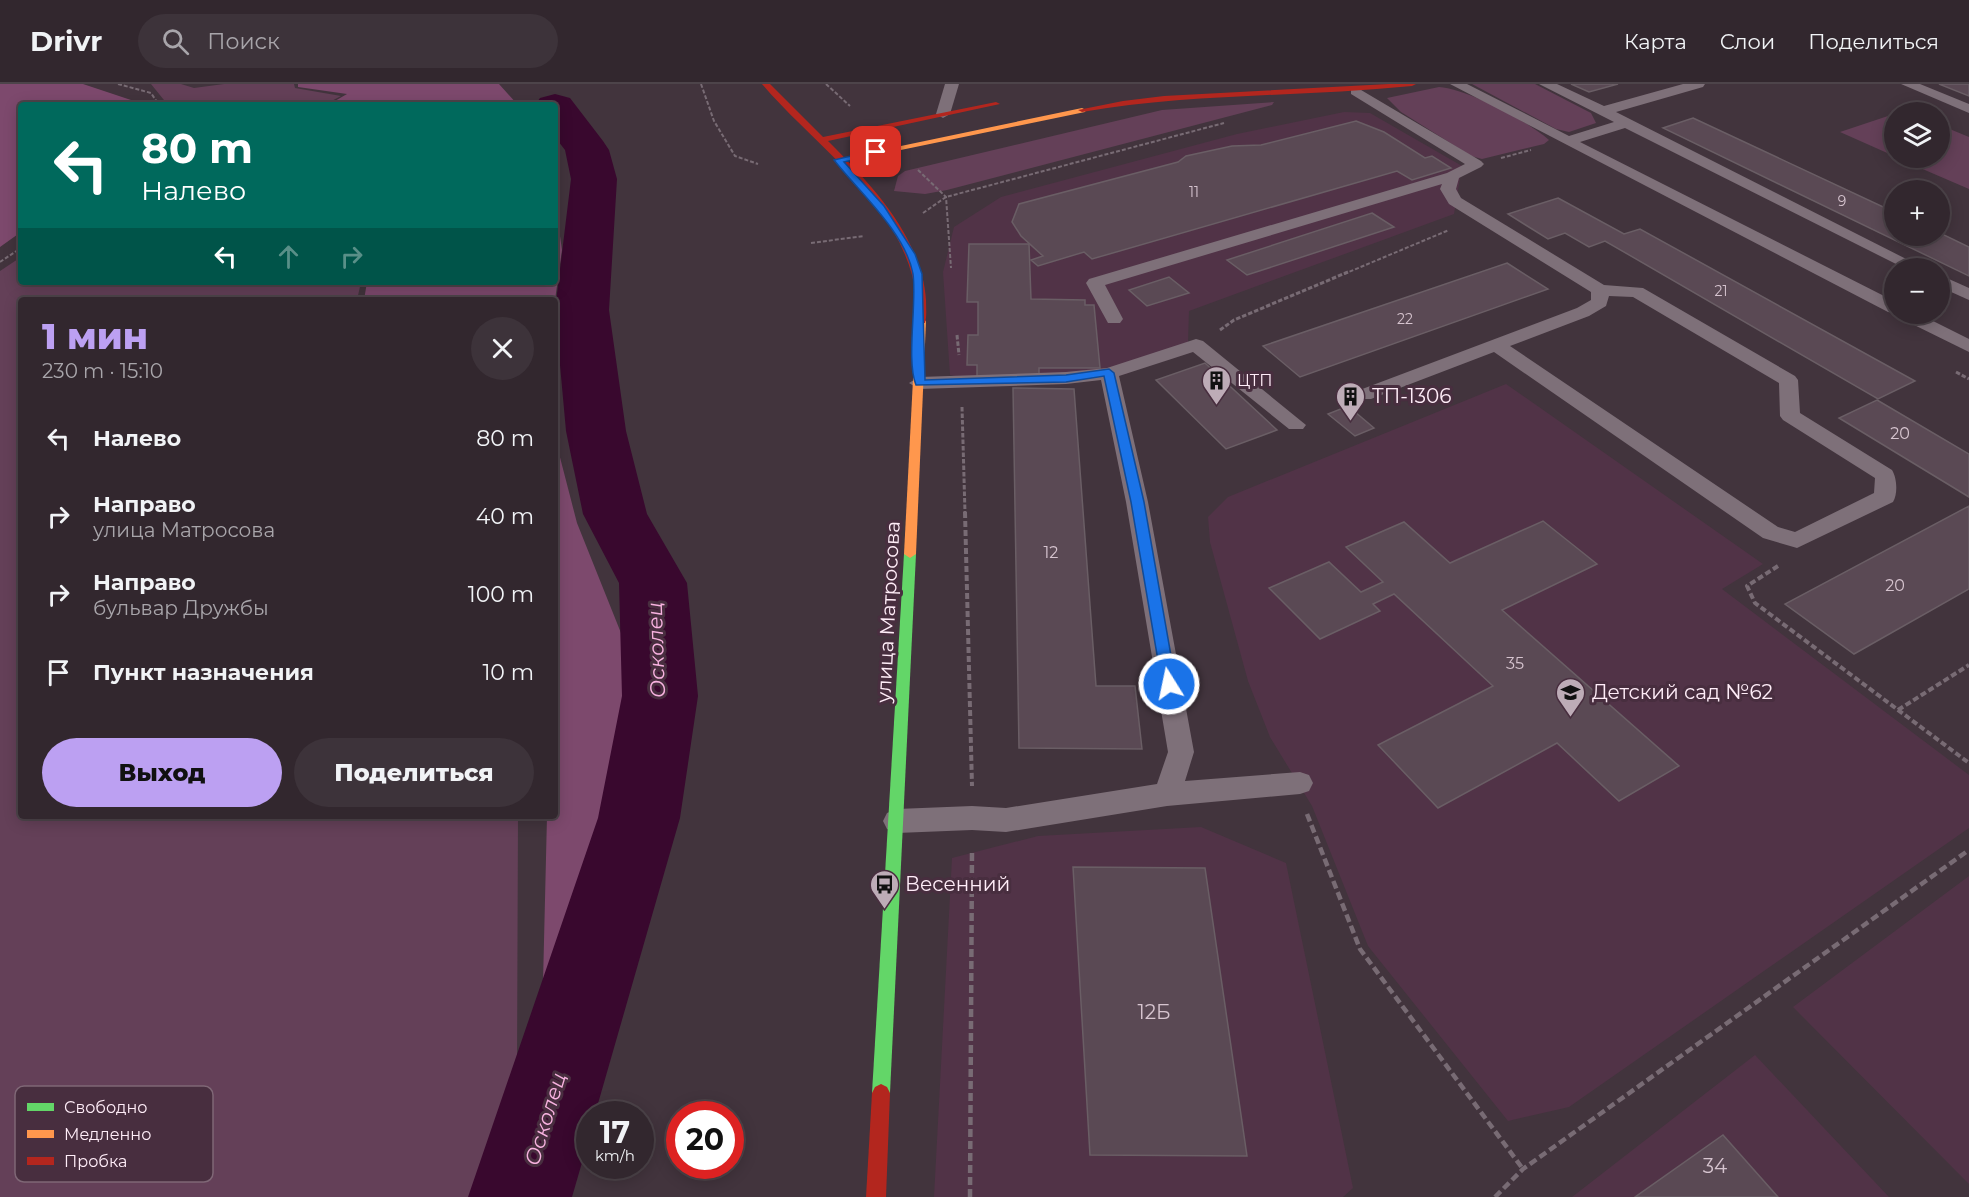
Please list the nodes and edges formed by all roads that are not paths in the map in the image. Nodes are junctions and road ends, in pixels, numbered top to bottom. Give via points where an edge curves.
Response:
1 (766, 84) edge
2 (952, 84) edge
3 (1412, 84) edge
4 (1457, 84) edge
5 (1546, 84) edge
6 (1698, 84) edge
7 (1908, 84) edge
8 (1350, 88) edge
9 (1010, 102) dead end
10 (1969, 108) edge
11 (1603, 111) junction
12 (943, 114) junction
13 (1625, 123) junction
14 (819, 140) junction
15 (1567, 141) junction
16 (838, 160) junction
17 (1452, 176) junction
18 (1896, 258) edge
19 (1950, 285) edge
20 (1600, 290) junction
21 (1969, 295) edge
22 (1884, 303) edge
23 (1114, 319) dead end
24 (1928, 324) edge
25 (1966, 341) edge
26 (1496, 345) junction
27 (1109, 373) junction
28 (919, 383) junction
29 (1364, 395) dead end
30 (1296, 425) dead end
31 (1292, 784) road end
32 (1167, 794) junction
33 (897, 821) junction
34 (876, 1197) edge

1 - 14 main road, улица Матросова
2 - 12 lane
3 - 8 main road
4 - 15 lane
5 - 11 lane
6 - 11 lane
7 - 10 lane
8 - 16 main road via 1176,95 1113,103
8 - 17 lane via 1476,164
9 - 12 main road
11 - 13 lane
12 - 14 main road
13 - 15 lane
13 - 18 lane
14 - 16 main road, улица Матросова
15 - 22 lane
16 - 28 main road, улица Матросова via 881,207 910,254 918,282
17 - 20 lane via 1448,189 1455,201
17 - 23 lane via 1095,283
19 - 21 lane
20 - 26 lane via 1600,302 1583,312
20 - 26 lane via 1638,292 1788,380 1790,416 1885,476 1886,497 1797,540 1771,533
24 - 25 lane
26 - 29 lane
27 - 28 lane
27 - 30 lane via 1196,345
27 - 32 lane via 1137,502 1181,752
28 - 33 main road, улица Матросова
31 - 32 lane
32 - 33 lane via 1006,819
33 - 34 main road, улица Матросова

